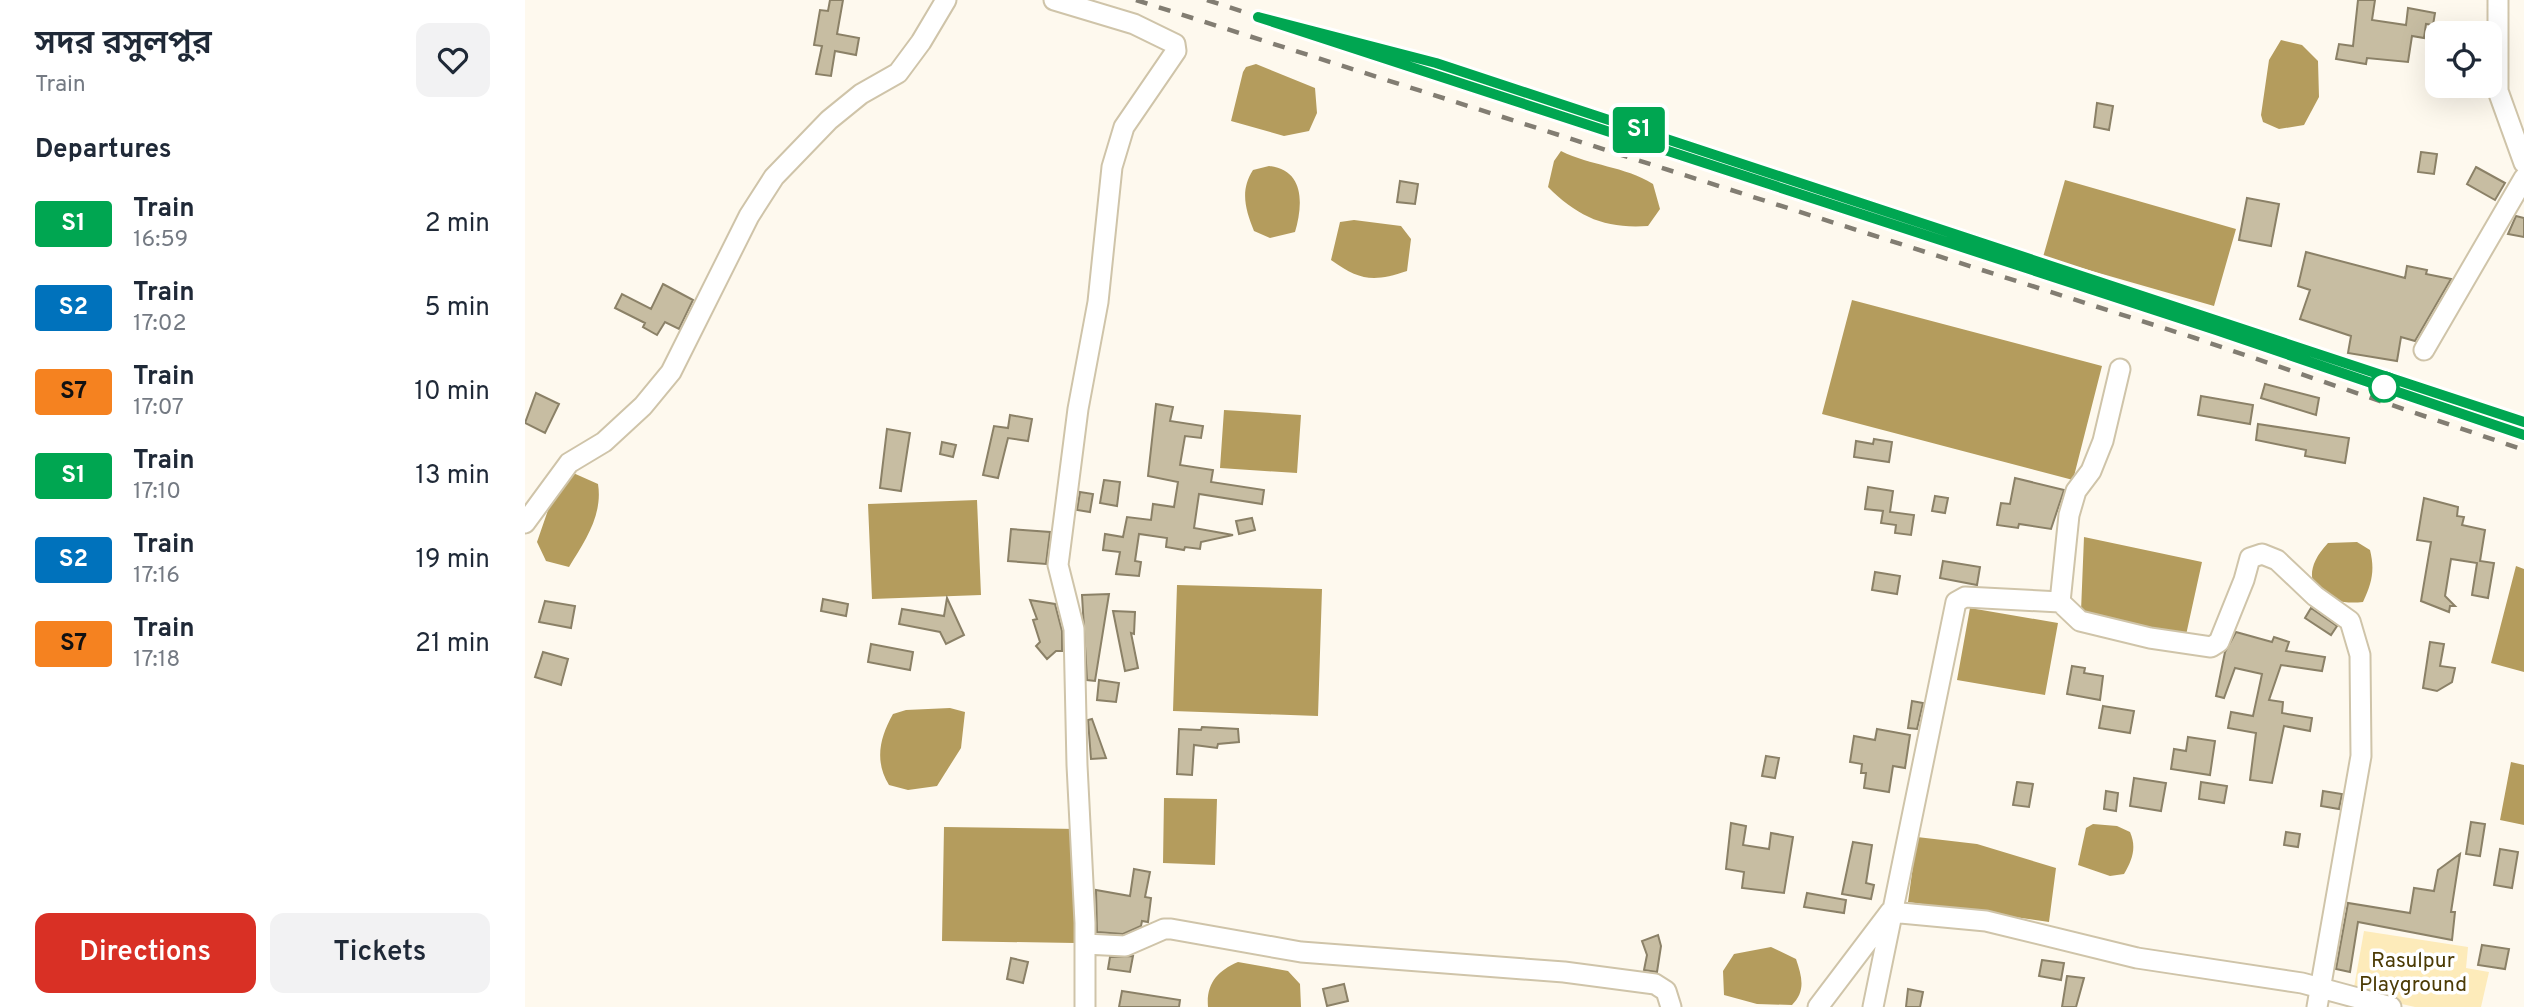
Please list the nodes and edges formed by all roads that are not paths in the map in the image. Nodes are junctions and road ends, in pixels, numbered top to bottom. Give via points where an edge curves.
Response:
1 (946, 0) edge
2 (1054, 0) edge
3 (2498, 0) edge
4 (2524, 163) edge
5 (2524, 178) edge
6 (2424, 350) dead end
7 (2120, 369) dead end
8 (525, 523) edge
9 (2060, 602) junction
10 (1890, 912) junction
11 (1085, 944) junction
12 (2319, 998) edge
13 (1085, 1007) edge
14 (1671, 1007) edge
15 (1818, 1007) edge
16 (1873, 1007) edge
17 (2391, 1007) edge

1 - 8 street via 898,73 828,120 774,177 749,216 671,372 604,442 569,463
2 - 11 street via 1134,24 1175,44 1175,51 1124,127 1112,167 1098,302 1078,409 1058,565 1074,629
3 - 4 street via 2498,91
5 - 6 street
7 - 9 street via 2103,441 2091,471 2076,491 2069,515
9 - 10 street via 1965,597 1956,603
9 - 12 street via 2080,621 2211,647 2219,642 2245,580 2249,558 2262,554 2277,560 2350,621 2360,655 2361,756
10 - 12 street via 1986,921 2137,958 2302,983
10 - 15 street
10 - 16 street
11 - 13 street
11 - 14 street via 1125,946 1171,929 1301,952 1564,972 1655,984 1666,991
12 - 17 street

